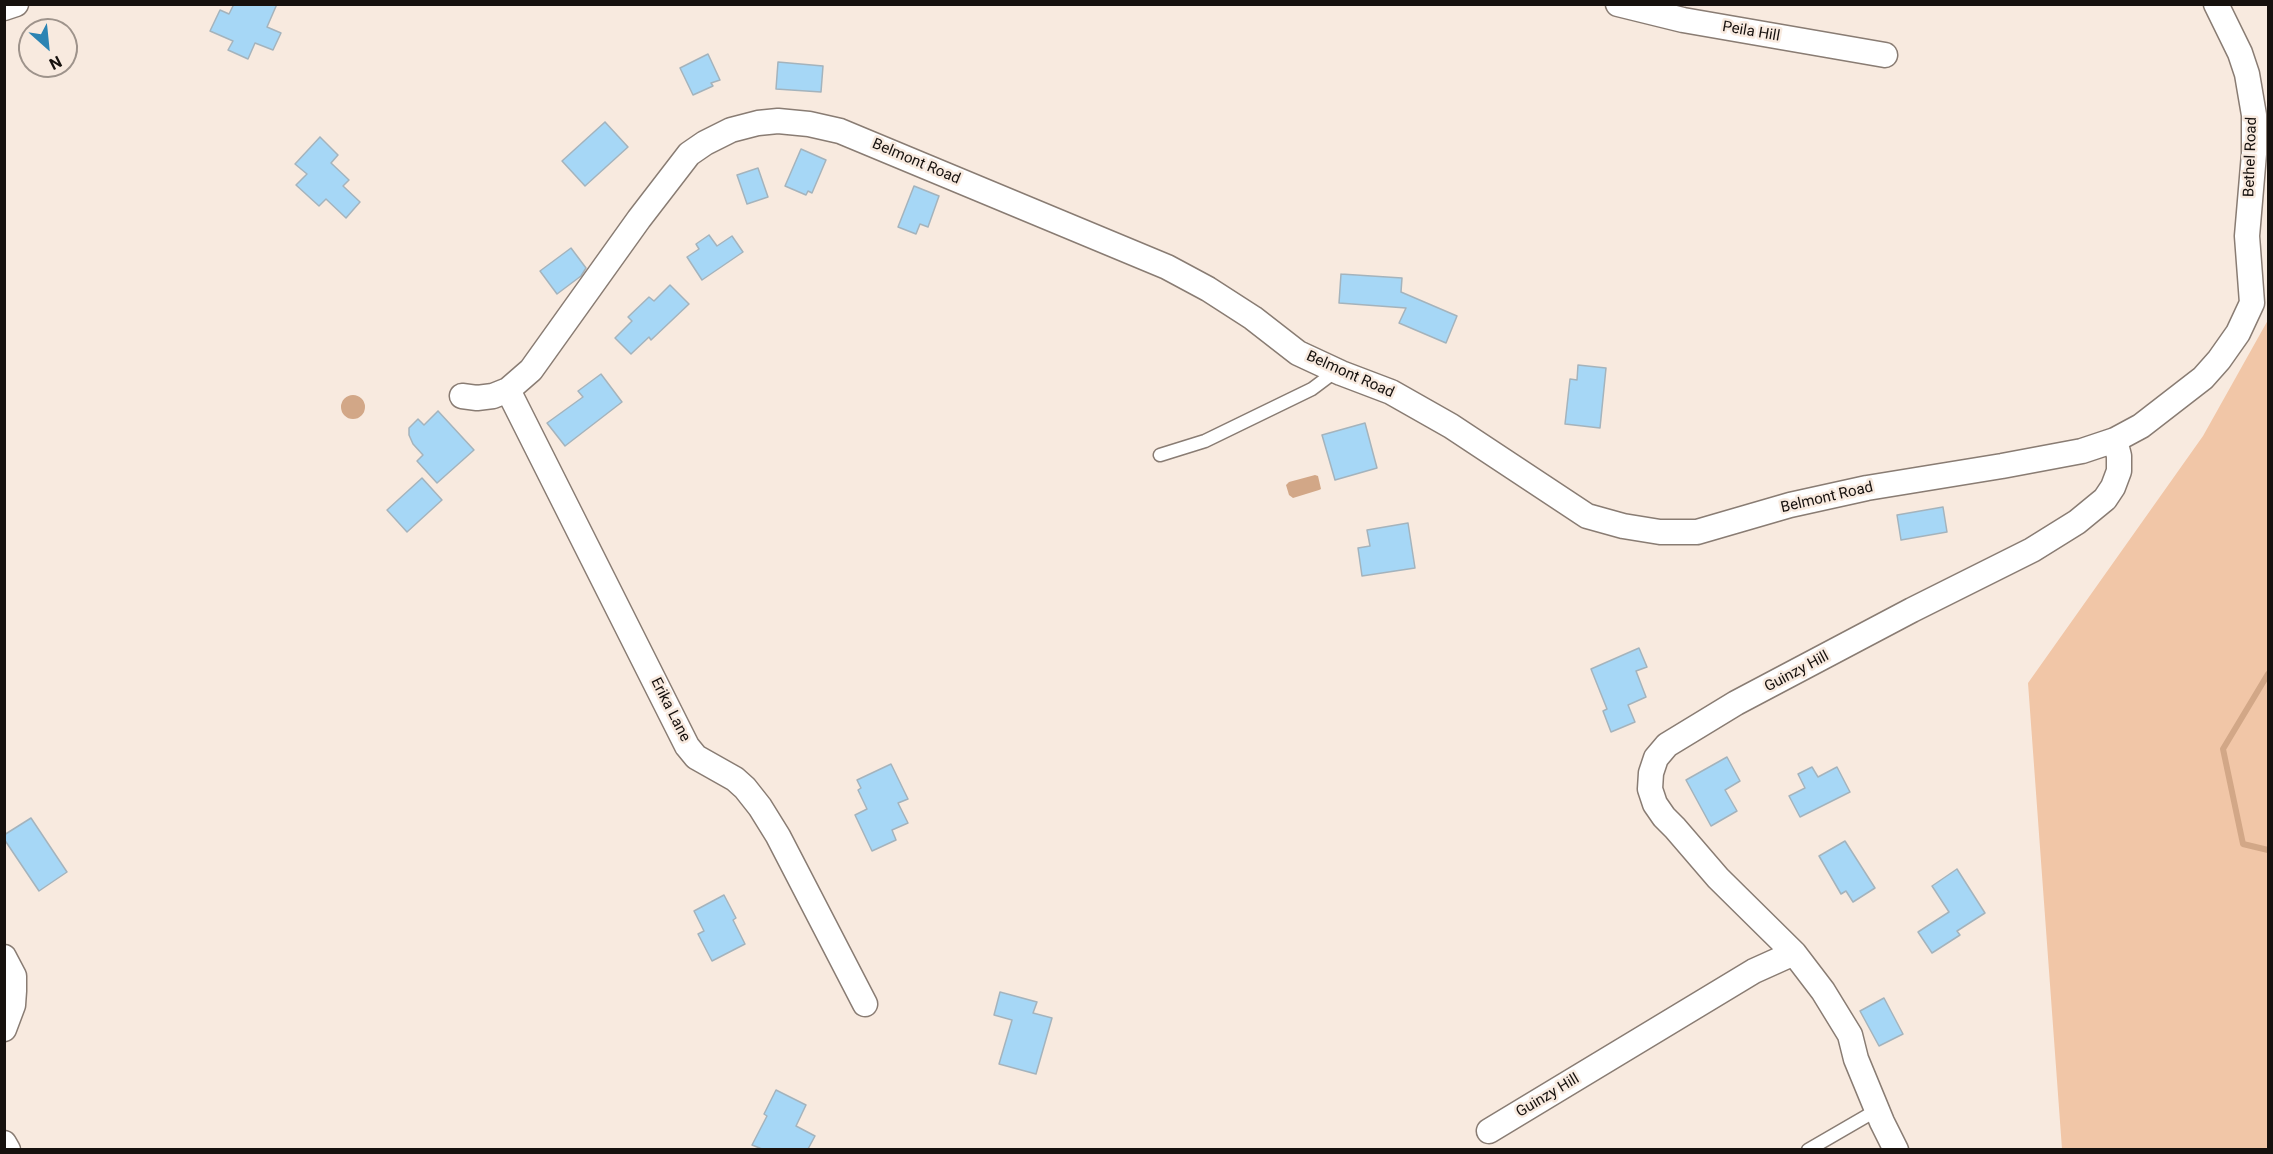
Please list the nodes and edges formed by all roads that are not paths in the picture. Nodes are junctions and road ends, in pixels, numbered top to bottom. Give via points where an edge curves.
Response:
1 (16, 4) edge
2 (1618, 4) edge
3 (2216, 4) edge
4 (4, 8) edge
5 (1885, 55) dead end
6 (2259, 281) edge
7 (1336, 371) junction
8 (508, 390) junction
9 (462, 396) dead end
10 (2115, 440) junction
11 (1160, 455) dead end
12 (1794, 953) junction
13 (4, 957) edge
14 (865, 1005) dead end
15 (4, 1029) edge
16 (1877, 1110) junction
17 (1489, 1131) dead end
18 (4, 1143) edge
19 (8, 1149) edge
20 (1808, 1149) edge
21 (1896, 1149) edge

1 - 4 street
2 - 5 street, Peila Hill via 1683,20
3 - 6 street, Bethel Road via 2240,53 2254,116 2247,236
6 - 10 street, Belmont Road via 2238,333 2204,378
7 - 8 street, Belmont Road via 1298,353 1208,289 1167,267 840,131 778,122 731,130 689,154 531,370
7 - 10 street, Belmont Road via 1391,392 1451,426 1587,516 1660,532 1698,532 1856,490 2070,453
7 - 11 lane via 1312,389 1205,441
8 - 9 street, Belmont Road via 493,396
8 - 14 street, Erika Lane via 687,746 696,757 746,788 760,807
10 - 12 street, Guinzy Hill via 2119,456 2113,487 2105,499 2077,522 2032,550 1736,704 1667,744 1656,758 1650,789 1664,817 1718,878
12 - 16 street, Guinzy Hill via 1850,1035
12 - 17 street, Guinzy Hill via 1754,971
13 - 15 street via 14,976 15,991
16 - 20 lane
16 - 21 street, Guinzy Hill
18 - 19 street

